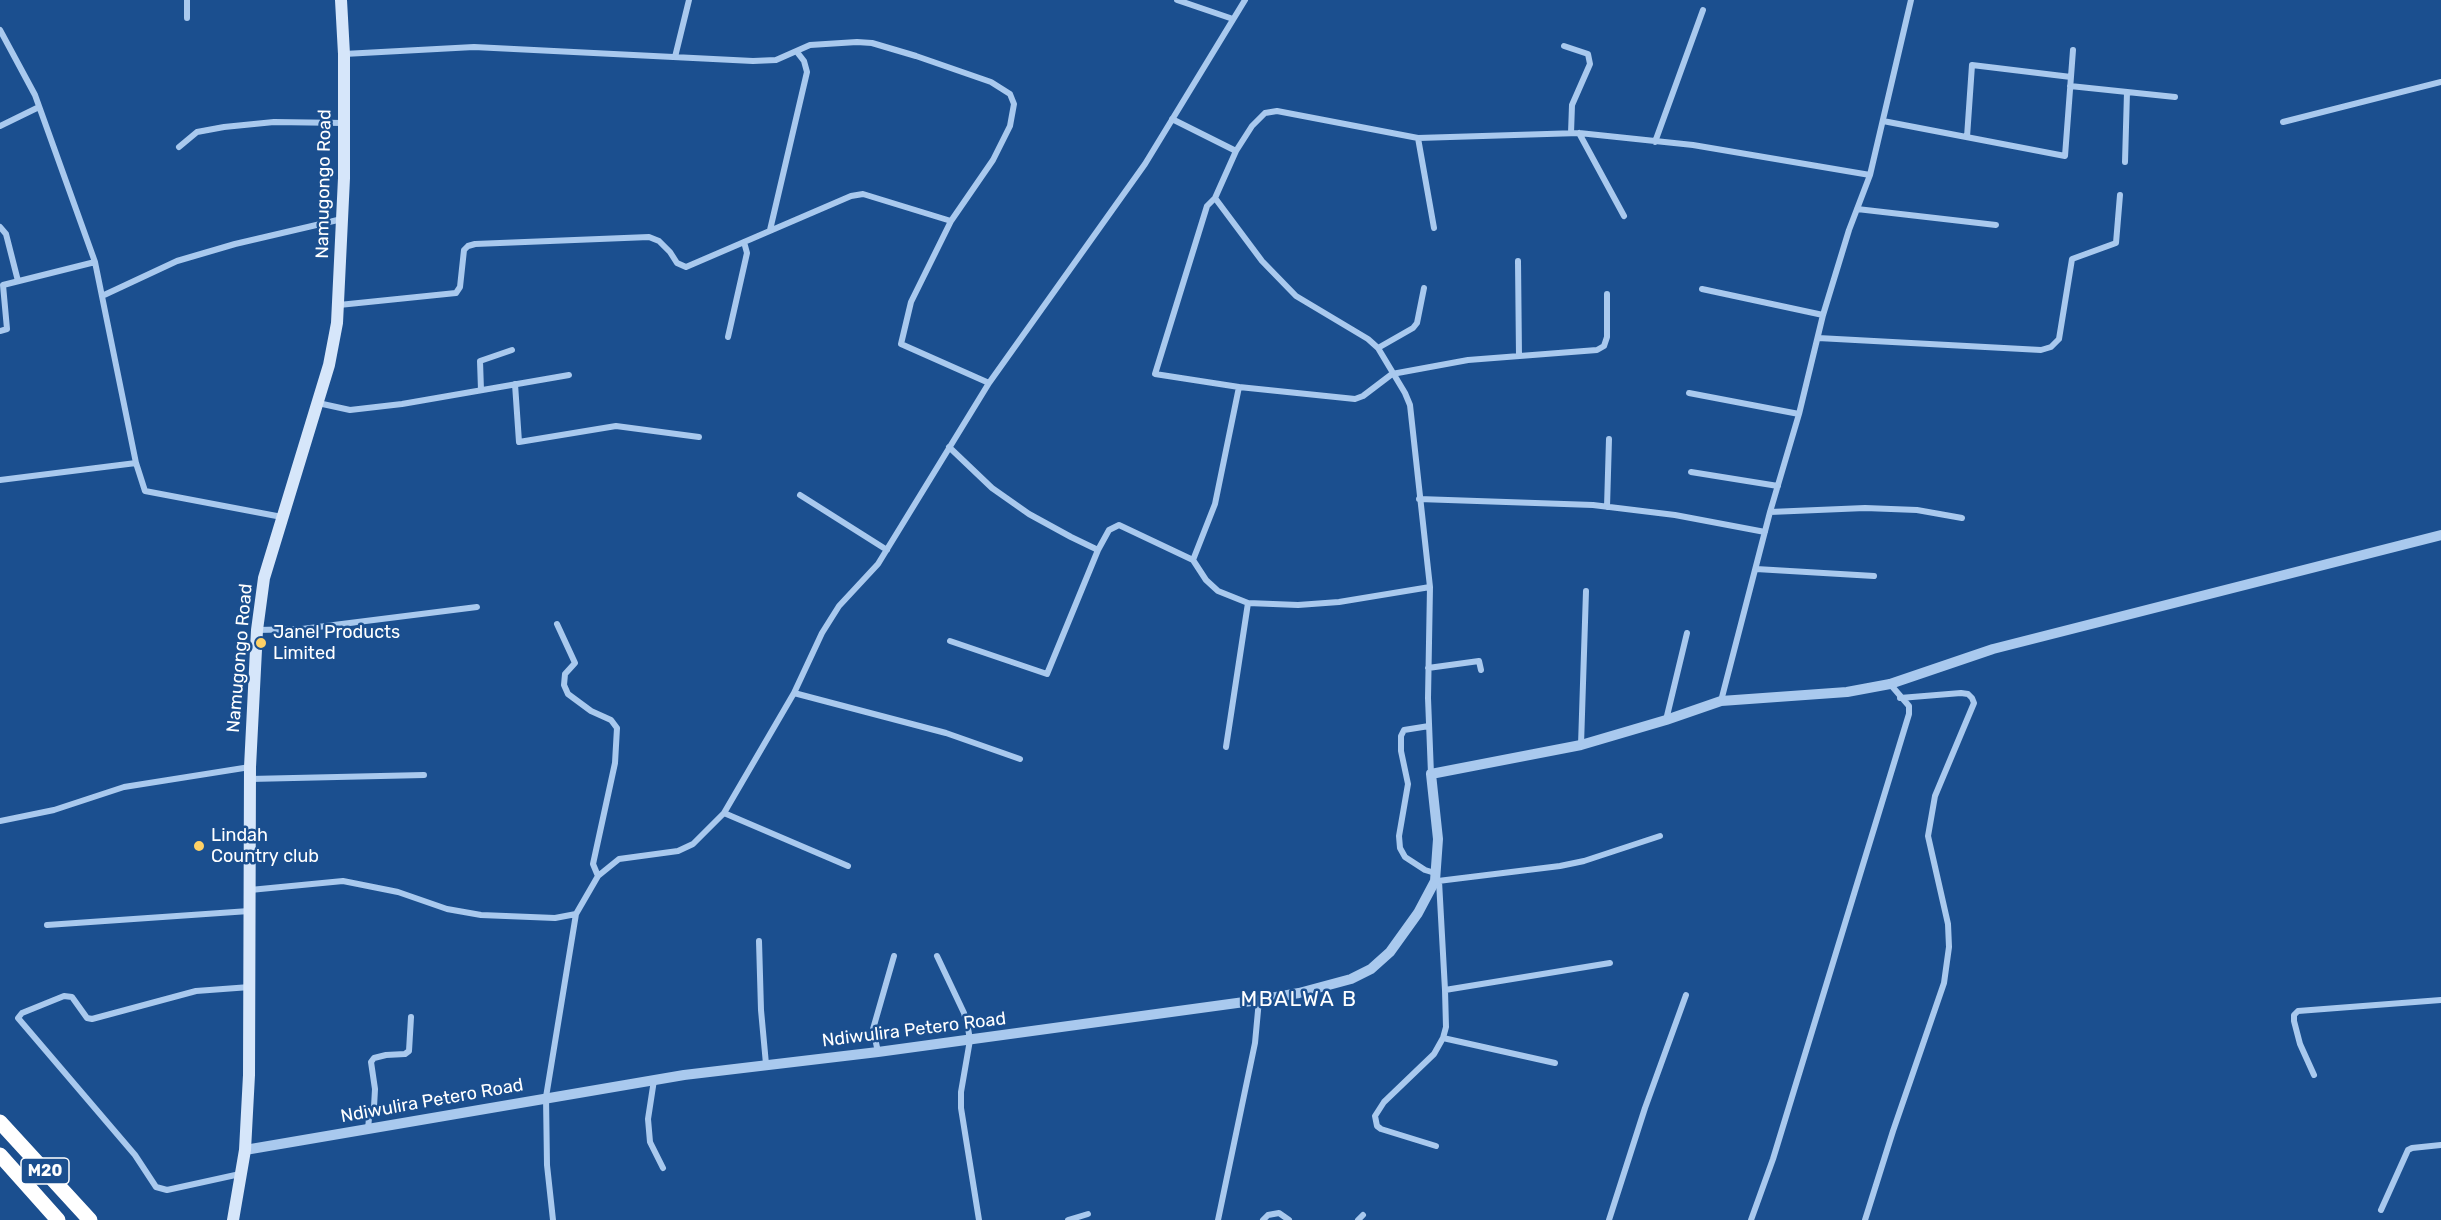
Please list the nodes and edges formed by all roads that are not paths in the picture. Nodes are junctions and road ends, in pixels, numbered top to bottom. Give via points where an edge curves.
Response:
1 (187, 0) edge
2 (341, 0) edge
3 (689, 0) edge
4 (1177, 0) edge
5 (1245, 0) edge
6 (1911, 0) edge
7 (1703, 10) dead end
8 (187, 18) dead end
9 (1233, 19) junction
10 (0, 30) edge
11 (1564, 46) dead end
12 (2073, 50) dead end
13 (797, 52) junction
14 (344, 54) junction
15 (675, 57) junction
16 (2071, 77) junction
17 (2441, 82) edge
18 (2070, 86) junction
19 (2127, 92) junction
20 (2175, 97) dead end
21 (39, 107) junction
22 (1172, 119) junction
23 (1883, 121) junction
24 (2283, 122) dead end
25 (344, 123) junction
26 (0, 126) edge
27 (1571, 133) junction
28 (1579, 133) junction
29 (1967, 137) junction
30 (1418, 138) junction
31 (1655, 142) junction
32 (180, 147) dead end
33 (1236, 152) junction
34 (2125, 162) dead end
35 (1870, 174) junction
36 (2120, 195) dead end
37 (1215, 198) junction
38 (1857, 209) junction
39 (1624, 216) dead end
40 (342, 219) junction
41 (951, 221) junction
42 (1996, 225) dead end
43 (0, 227) edge
44 (1434, 228) dead end
45 (771, 230) junction
46 (744, 242) junction
47 (1518, 261) dead end
48 (95, 262) junction
49 (18, 281) junction
50 (1424, 288) dead end
51 (1702, 289) dead end
52 (1607, 294) dead end
53 (102, 296) junction
54 (339, 305) junction
55 (1823, 315) junction
56 (0, 331) edge
57 (728, 337) dead end
58 (1818, 338) junction
59 (1378, 348) junction
60 (512, 350) dead end
61 (1519, 356) junction
62 (1392, 374) junction
63 (568, 375) dead end
64 (988, 383) junction
65 (515, 384) junction
66 (1239, 387) junction
67 (481, 390) junction
68 (1689, 393) dead end
69 (317, 403) junction
70 (1799, 414) junction
71 (699, 437) dead end
72 (1609, 439) dead end
73 (949, 447) junction
74 (136, 463) junction
75 (1691, 472) dead end
76 (0, 480) edge
77 (1778, 486) junction
78 (800, 495) dead end
79 (1419, 499) junction
80 (1607, 507) junction
81 (1770, 512) junction
82 (283, 517) junction
83 (1962, 518) dead end
84 (1765, 532) junction
85 (2441, 535) edge
86 (887, 550) junction
87 (1098, 550) junction
88 (1194, 560) junction
89 (1756, 569) junction
90 (1874, 576) dead end
91 (1430, 587) junction
92 (1586, 591) dead end
93 (1248, 603) junction
94 (477, 607) dead end
95 (557, 624) dead end
96 (257, 630) junction
97 (1687, 633) dead end
98 (950, 642) dead end
99 (1428, 668) junction
100 (1481, 670) dead end
101 (1890, 684) junction
102 (794, 693) junction
103 (1900, 698) junction
104 (1721, 701) junction
105 (1666, 720) junction
106 (1429, 726) junction
107 (1581, 745) junction
108 (1226, 747) dead end
109 (1020, 759) dead end
110 (250, 773) junction
111 (1431, 774) junction
112 (424, 775) dead end
113 (724, 813) junction
114 (0, 821) edge
115 (1660, 836) dead end
116 (848, 866) dead end
117 (598, 876) junction
118 (1436, 878) junction
119 (250, 890) junction
120 (250, 911) junction
121 (576, 914) junction
122 (47, 925) dead end
123 (759, 941) dead end
124 (894, 956) dead end
125 (937, 956) dead end
126 (1610, 963) dead end
127 (250, 987) junction
128 (1446, 990) junction
129 (1686, 995) dead end
130 (1259, 1000) junction
131 (2441, 1000) edge
132 (411, 1017) dead end
133 (1443, 1038) junction
134 (970, 1040) junction
135 (878, 1052) junction
136 (1555, 1063) dead end
137 (766, 1064) junction
138 (2314, 1075) dead end
139 (654, 1080) junction
140 (546, 1097) junction
141 (0, 1122) edge
142 (368, 1129) junction
143 (2441, 1145) edge
144 (1436, 1146) dead end
145 (245, 1150) junction
146 (0, 1155) edge
147 (663, 1168) dead end
148 (241, 1174) junction
149 (2381, 1210) dead end
150 (1088, 1214) dead end
151 (58, 1220) edge
152 (90, 1220) edge
153 (233, 1220) edge
154 (552, 1220) edge
155 (979, 1220) edge
156 (1068, 1220) edge
157 (1218, 1220) edge
158 (1263, 1220) edge
159 (1289, 1220) edge
160 (1609, 1220) edge
161 (1750, 1220) edge
162 (1865, 1220) edge

1 - 8 street
2 - 14 main road, Namugongo Road
3 - 15 street
4 - 9 street
5 - 9 street
6 - 23 street
7 - 31 street
9 - 22 street
10 - 21 street
11 - 27 street via 1588,54 1590,64 1572,105
12 - 16 street
13 - 15 street via 776,60 753,61
13 - 41 street via 823,43 872,44 946,65 991,82 1010,94 1014,104 1010,126 993,160
13 - 45 street via 807,72
14 - 15 street via 474,47
14 - 25 main road, Namugongo Road
16 - 18 street
16 - 29 street via 1972,65
17 - 24 street
18 - 19 street
18 - 29 street via 2065,156
19 - 20 street
19 - 34 street
21 - 26 street
21 - 48 street
22 - 33 street
22 - 64 street via 1145,164
23 - 29 street
23 - 35 street
25 - 32 street via 274,122 224,127 197,132
25 - 40 main road, Namugongo Road
27 - 28 street
27 - 30 street
28 - 31 street
28 - 39 street
30 - 33 street via 1277,111 1265,113 1252,126
30 - 44 street
31 - 35 street
33 - 37 street
35 - 38 street
36 - 58 street via 2116,243 2072,259 2059,339 2051,347 2041,350
37 - 59 street via 1262,261 1296,296
37 - 66 street via 1207,206 1155,374
38 - 42 street
38 - 55 street
40 - 53 street via 177,261
40 - 54 main road, Namugongo Road
41 - 45 street via 863,194
41 - 64 street via 911,302 902,344
43 - 49 street via 6,234
45 - 46 street
46 - 54 street via 686,267 677,263 659,241 649,237 475,244 464,250 456,293
46 - 57 street via 747,253
47 - 61 street
48 - 49 street
48 - 53 street
49 - 56 street via 3,285 7,329
50 - 59 street via 1417,323
51 - 55 street
52 - 61 street via 1607,337 1597,350
53 - 74 street
54 - 69 main road, Namugongo Road via 329,365
55 - 58 street
58 - 70 street
59 - 62 street
60 - 67 street via 480,361
61 - 62 street via 1468,360
62 - 66 street via 1355,399
62 - 79 street via 1410,405
63 - 65 street
64 - 73 street
65 - 67 street
65 - 71 street via 519,442 616,426
66 - 88 street via 1215,504
67 - 69 street via 350,410
68 - 70 street
69 - 82 main road, Namugongo Road
70 - 77 street
72 - 80 street
73 - 86 street
73 - 87 street via 992,488 1029,514
74 - 76 street
74 - 82 street via 144,491
75 - 77 street
77 - 81 street
78 - 86 street
79 - 80 street
79 - 91 street
80 - 84 street
81 - 83 street via 1865,508 1917,510
81 - 84 street
82 - 96 main road, Namugongo Road via 264,578
84 - 89 street
85 - 101 street via 1993,649
86 - 102 street via 839,606
87 - 88 street via 1109,530 1119,525
87 - 98 street via 1047,674
88 - 93 street via 1218,591
89 - 90 street
89 - 104 street
91 - 93 street via 1339,602
91 - 99 street
92 - 107 street
93 - 108 street
94 - 96 street via 302,629
95 - 117 street via 575,663 565,674 568,694 611,720 617,728 615,763 593,864
96 - 110 main road, Namugongo Road
97 - 105 street
99 - 100 street via 1479,661
99 - 106 street
101 - 103 street
101 - 104 street via 1847,692
102 - 109 street via 946,733
102 - 113 street
103 - 161 street via 1908,706 1909,714 1901,747 1773,1159
103 - 162 street via 1961,693 1968,694 1974,703 1935,796 1928,836 1948,924 1944,983
104 - 105 street
105 - 107 street
106 - 111 street
106 - 118 street via 1404,730 1401,736 1408,784 1399,836 1405,857
107 - 111 street
110 - 112 street
110 - 114 street via 124,787 54,810
110 - 119 main road, Namugongo Road
111 - 118 street, Ndiwulira Petero Road via 1438,839
113 - 116 street
113 - 117 street via 693,844 678,851 619,859
115 - 118 street via 1560,866
117 - 121 street
118 - 128 street
118 - 130 street, Ndiwulira Petero Road via 1396,944 1371,969 1351,979
119 - 120 main road, Namugongo Road
119 - 121 street via 343,881 481,915 555,918
120 - 122 street
120 - 127 main road, Namugongo Road
121 - 140 street
123 - 137 street
124 - 135 street via 873,1029
125 - 134 street via 963,1012
126 - 128 street
127 - 145 main road, Namugongo Road
127 - 148 street via 196,991 92,1019 87,1018 72,997 64,996 18,1018 135,1155 156,1187 167,1191
128 - 133 street
129 - 160 street
130 - 134 street, Ndiwulira Petero Road
130 - 157 street via 1255,1043
131 - 138 street via 2298,1011 2294,1022
132 - 142 street via 409,1051 374,1058 371,1062 375,1089
133 - 136 street
133 - 144 street via 1434,1054 1384,1102 1375,1116 1381,1130
134 - 135 street, Ndiwulira Petero Road
134 - 155 street via 961,1108
135 - 137 street, Ndiwulira Petero Road
137 - 139 street, Ndiwulira Petero Road
139 - 140 street, Ndiwulira Petero Road
139 - 147 street via 648,1119 650,1142
140 - 142 street, Ndiwulira Petero Road
140 - 154 street
141 - 152 highway, M20
142 - 145 street, Ndiwulira Petero Road
143 - 149 street via 2408,1150
145 - 148 main road, Namugongo Road
146 - 151 highway, M20
148 - 153 main road, Namugongo Road
150 - 156 street
158 - 159 street via 1279,1213

